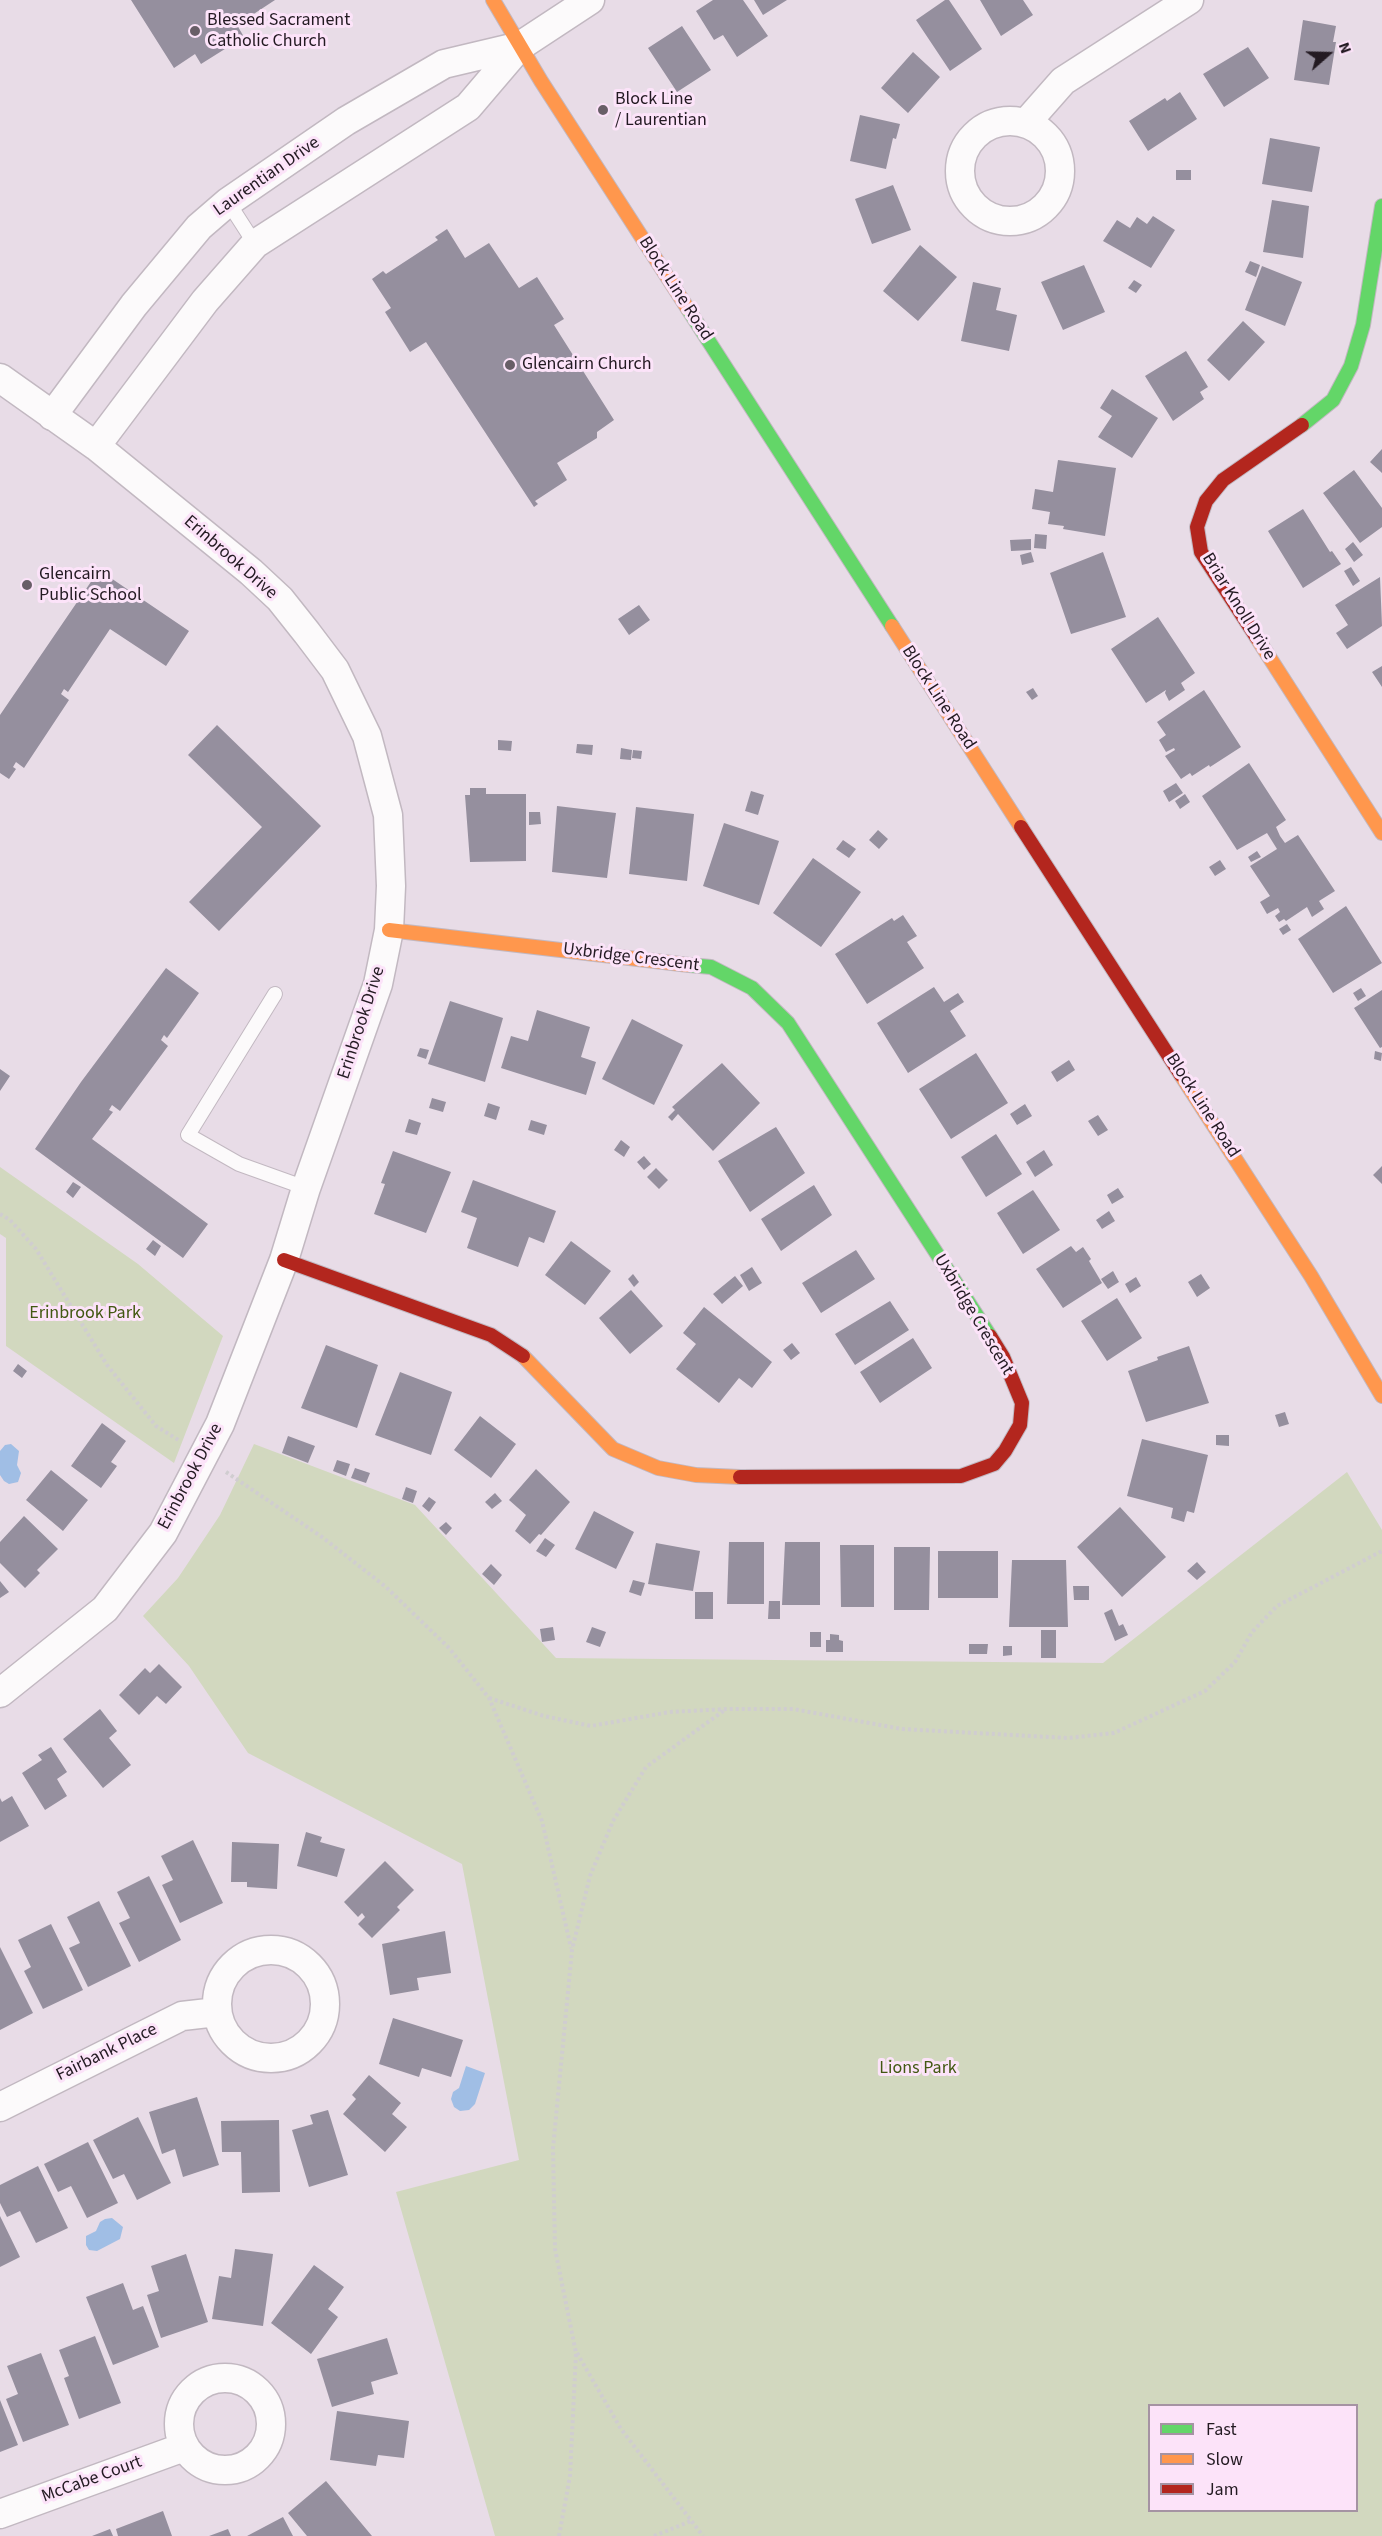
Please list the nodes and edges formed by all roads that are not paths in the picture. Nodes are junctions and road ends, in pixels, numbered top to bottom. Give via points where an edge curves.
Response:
1 (493, 0) edge
2 (590, 0) edge
3 (1189, 0) edge
4 (520, 46) junction
5 (1026, 123) dead end
6 (228, 202) junction
7 (1382, 206) edge
8 (255, 244) junction
9 (0, 378) edge
10 (52, 416) junction
11 (96, 446) junction
12 (1381, 829) edge
13 (389, 930) junction
14 (275, 994) dead end
15 (306, 1188) junction
16 (284, 1260) junction
17 (1382, 1396) edge
18 (0, 1693) edge
19 (217, 2012) dead end
20 (0, 2107) edge
21 (184, 2447) dead end
22 (0, 2514) edge

1 - 4 street, Block Line Road
2 - 4 street, Laurentian Drive
3 - 5 street via 1063,81
4 - 6 street, Laurentian Drive via 444,64 346,121
4 - 8 street, Laurentian Drive via 468,106
4 - 17 street, Block Line Road via 1311,1276
6 - 8 lane
6 - 10 street, Laurentian Drive via 199,227 141,297
7 - 12 street, Briar Knoll Drive via 1363,325 1352,366 1333,400 1222,480 1206,501 1197,527 1201,552
8 - 11 street, Laurentian Drive via 205,301
9 - 10 street, Erinbrook Drive
10 - 11 street, Erinbrook Drive
11 - 13 street, Erinbrook Drive via 280,599 335,670 367,736 387,815
13 - 15 street, Erinbrook Drive via 378,984
13 - 16 street, Uxbridge Crescent via 711,967 752,988 788,1023 1003,1358 1022,1403 1020,1425 994,1464 961,1476 734,1477 658,1468 614,1449 522,1355 490,1335
14 - 15 lane via 188,1135 239,1164
15 - 16 street, Erinbrook Drive
16 - 18 street, Erinbrook Drive via 220,1424 162,1533 105,1610
19 - 20 street, Fairbank Place via 183,2016
21 - 22 street, McCabe Court

